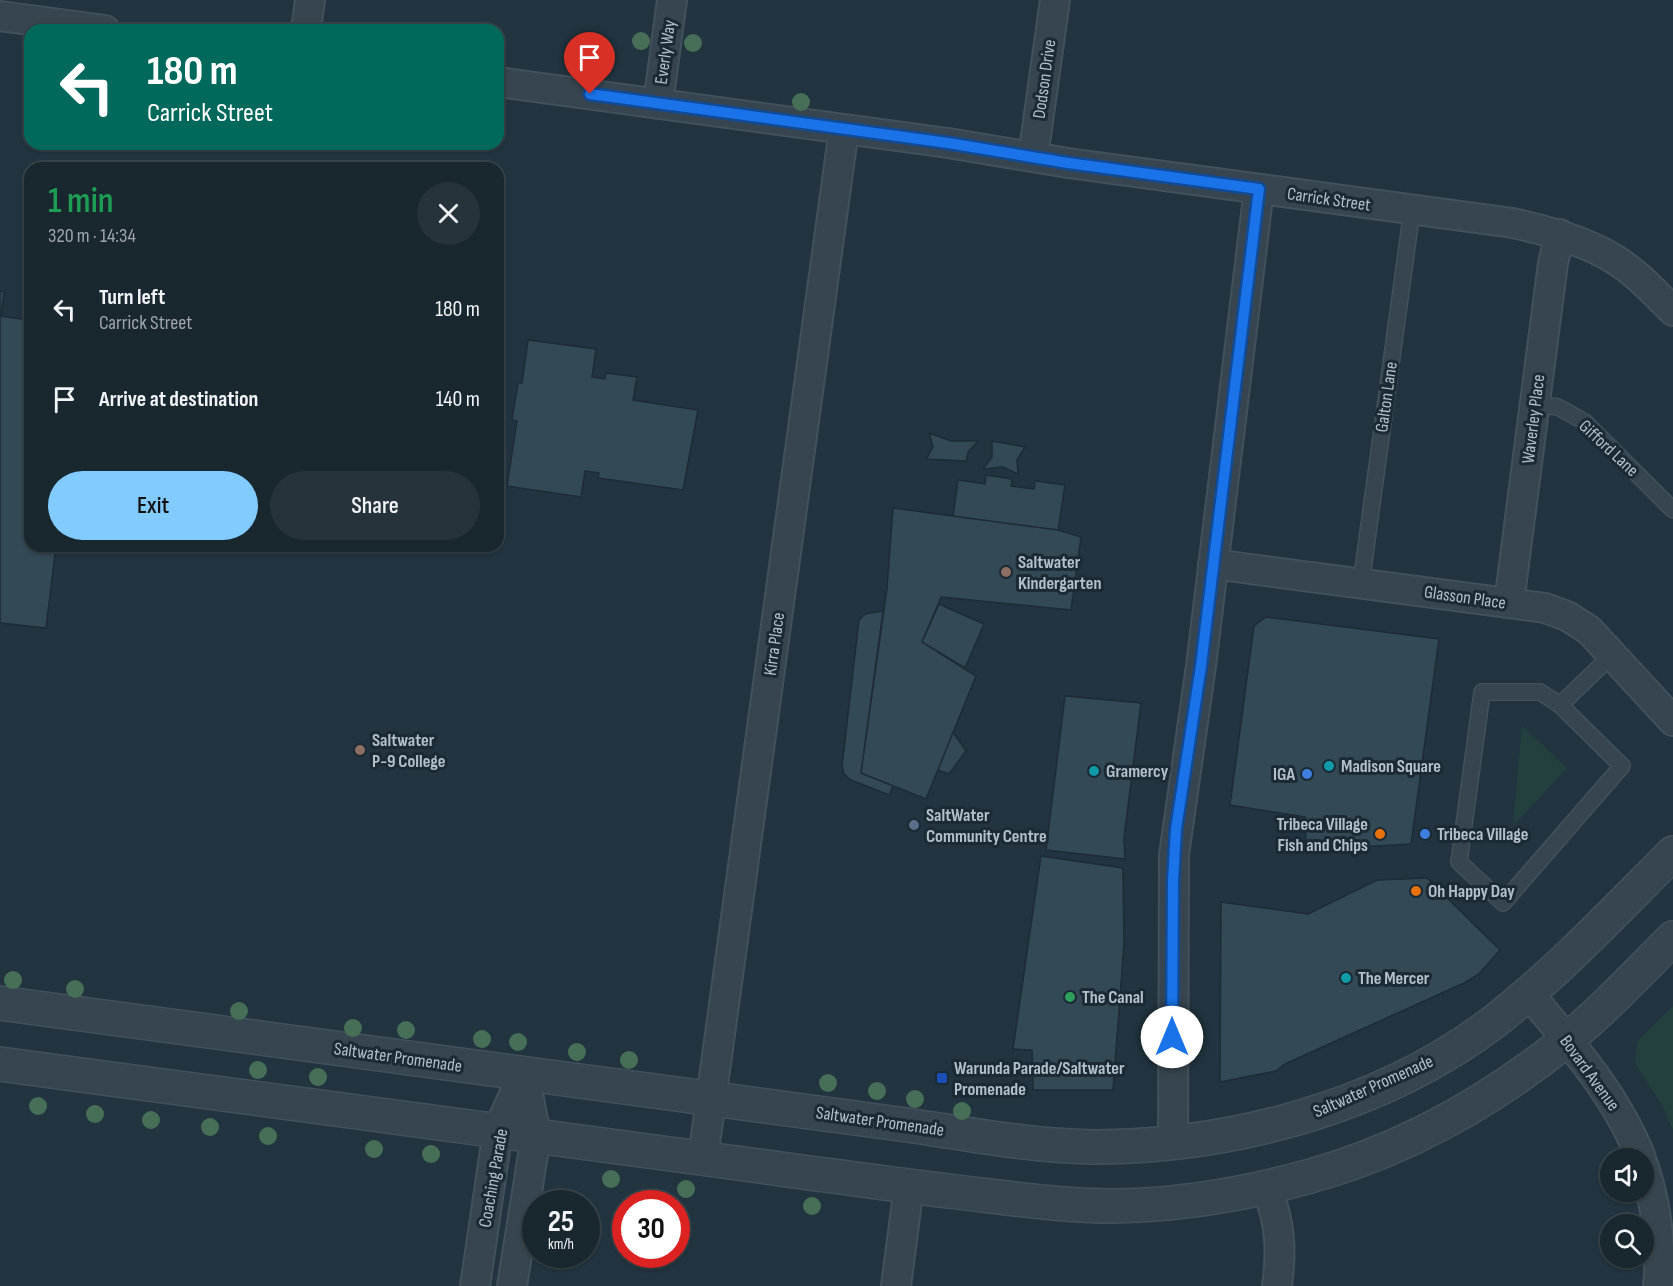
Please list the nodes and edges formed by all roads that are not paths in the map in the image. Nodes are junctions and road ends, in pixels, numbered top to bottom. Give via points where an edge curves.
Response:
1 (310, 0) edge
2 (672, 0) edge
3 (1055, 0) edge
4 (0, 16) edge
5 (60, 24) edge
6 (307, 24) edge
7 (504, 83) edge
8 (658, 104) junction
9 (844, 129) junction
10 (1033, 157) junction
11 (1259, 189) junction
12 (1412, 210) junction
13 (1560, 234) junction
14 (1673, 311) edge
15 (1535, 404) junction
16 (1673, 510) edge
17 (1213, 564) junction
18 (1361, 584) junction
19 (1509, 603) junction
20 (1612, 655) junction
21 (1560, 705) junction
22 (1673, 721) edge
23 (1673, 853) edge
24 (1673, 938) edge
25 (1528, 993) junction
26 (0, 1003) edge
27 (1567, 1040) junction
28 (0, 1064) edge
29 (524, 1073) junction
30 (712, 1098) junction
31 (498, 1130) junction
32 (536, 1136) junction
33 (1173, 1143) junction
34 (1637, 1148) edge
35 (703, 1158) junction
36 (909, 1186) junction
37 (1267, 1188) junction
38 (1654, 1188) edge
39 (1664, 1210) edge
40 (475, 1286) edge
41 (512, 1286) edge
42 (896, 1286) edge
43 (1277, 1286) edge
44 (1658, 1286) edge

1 - 6 street
2 - 8 street, Everly Way
3 - 10 street, Dodson Drive
4 - 5 street
7 - 8 street, Carrick Street
8 - 9 street, Carrick Street
9 - 10 street, Carrick Street
9 - 30 street, Kirra Place
10 - 11 street, Carrick Street
11 - 12 street, Carrick Street
11 - 17 street
12 - 13 street, Carrick Street
12 - 18 lane, Galton Lane
13 - 14 street, Carrick Street via 1615,259
13 - 15 street, Waverley Place
15 - 16 lane, Gifford Lane via 1558,406 1585,422
15 - 19 street, Waverley Place
17 - 18 street, Glasson Place
17 - 33 street via 1174,855
18 - 19 street, Glasson Place
19 - 20 street, Glasson Place via 1567,616 1588,630
20 - 21 lane
20 - 22 street, Glasson Place
21 - 21 lane via 1622,766 1503,903 1459,862 1482,692 1540,692
23 - 25 street, Saltwater Promenade
24 - 27 street
25 - 27 street, Bovard Avenue
25 - 33 street, Saltwater Promenade via 1461,1044 1382,1086 1330,1108 1238,1134
26 - 29 street, Saltwater Promenade
27 - 34 street, Bovard Avenue via 1614,1104
27 - 37 street via 1504,1086 1404,1142 1353,1163
28 - 31 street
29 - 30 street, Saltwater Promenade
29 - 31 street, Coaching Parade
29 - 32 street, Coaching Parade
30 - 33 street, Saltwater Promenade via 1004,1139 1089,1147
30 - 35 street, Kirra Place
31 - 32 street
31 - 40 street, Coaching Parade
32 - 35 street
32 - 41 street, Coaching Parade
35 - 36 street
36 - 37 street via 1075,1205 1118,1206 1186,1201
36 - 42 street
37 - 43 street via 1281,1243
38 - 39 street
39 - 44 street

